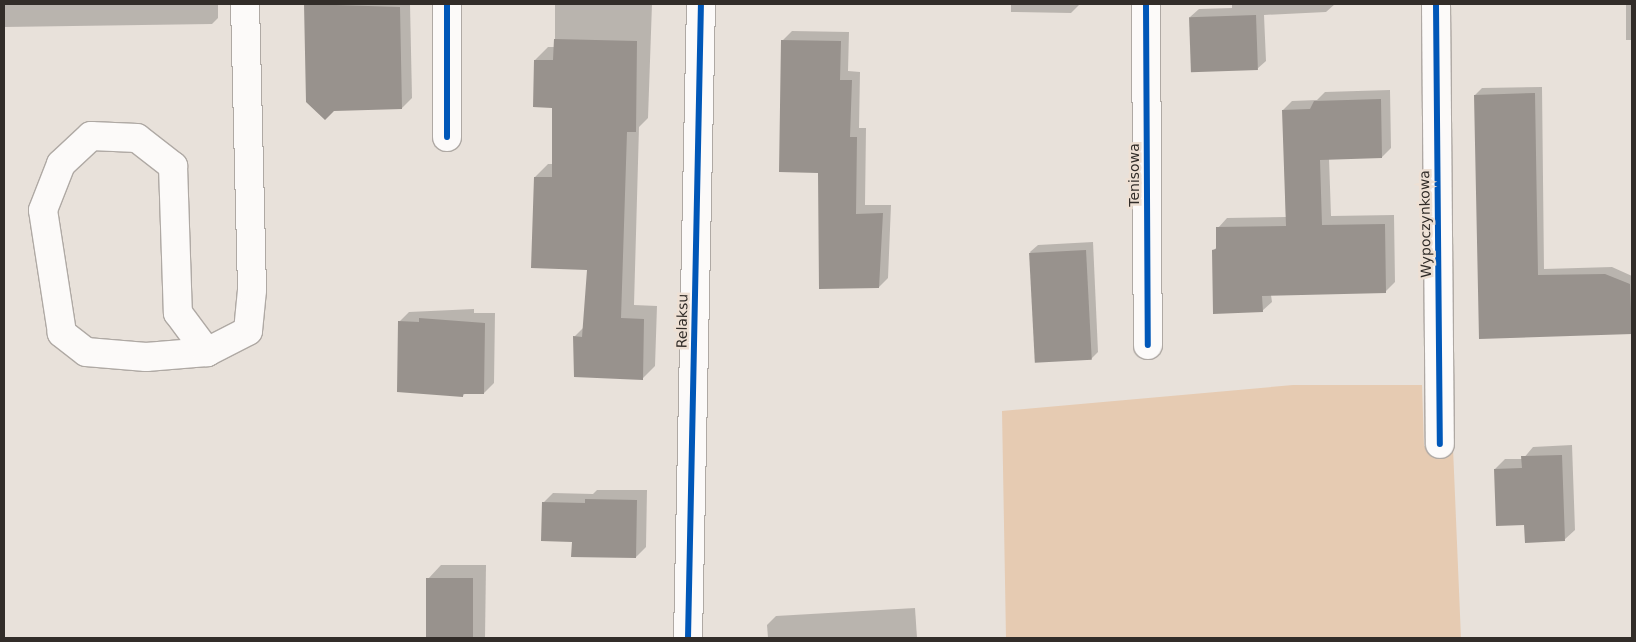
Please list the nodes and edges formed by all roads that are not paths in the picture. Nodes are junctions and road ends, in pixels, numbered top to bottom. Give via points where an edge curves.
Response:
1 (245, 4) edge
2 (447, 4) edge
3 (701, 4) edge
4 (1146, 4) edge
5 (1436, 4) edge
6 (446, 136) dead end
7 (1148, 345) dead end
8 (207, 352) junction
9 (1440, 444) dead end
10 (688, 638) edge

1 - 8 street via 252,290 248,331
2 - 6 street
3 - 10 street, Relaksu
4 - 7 street, Tenisowa
5 - 9 street, Wypoczynkowa
8 - 8 street via 178,313 173,166 137,138 91,136 61,164 43,210 62,333 86,352 146,357

